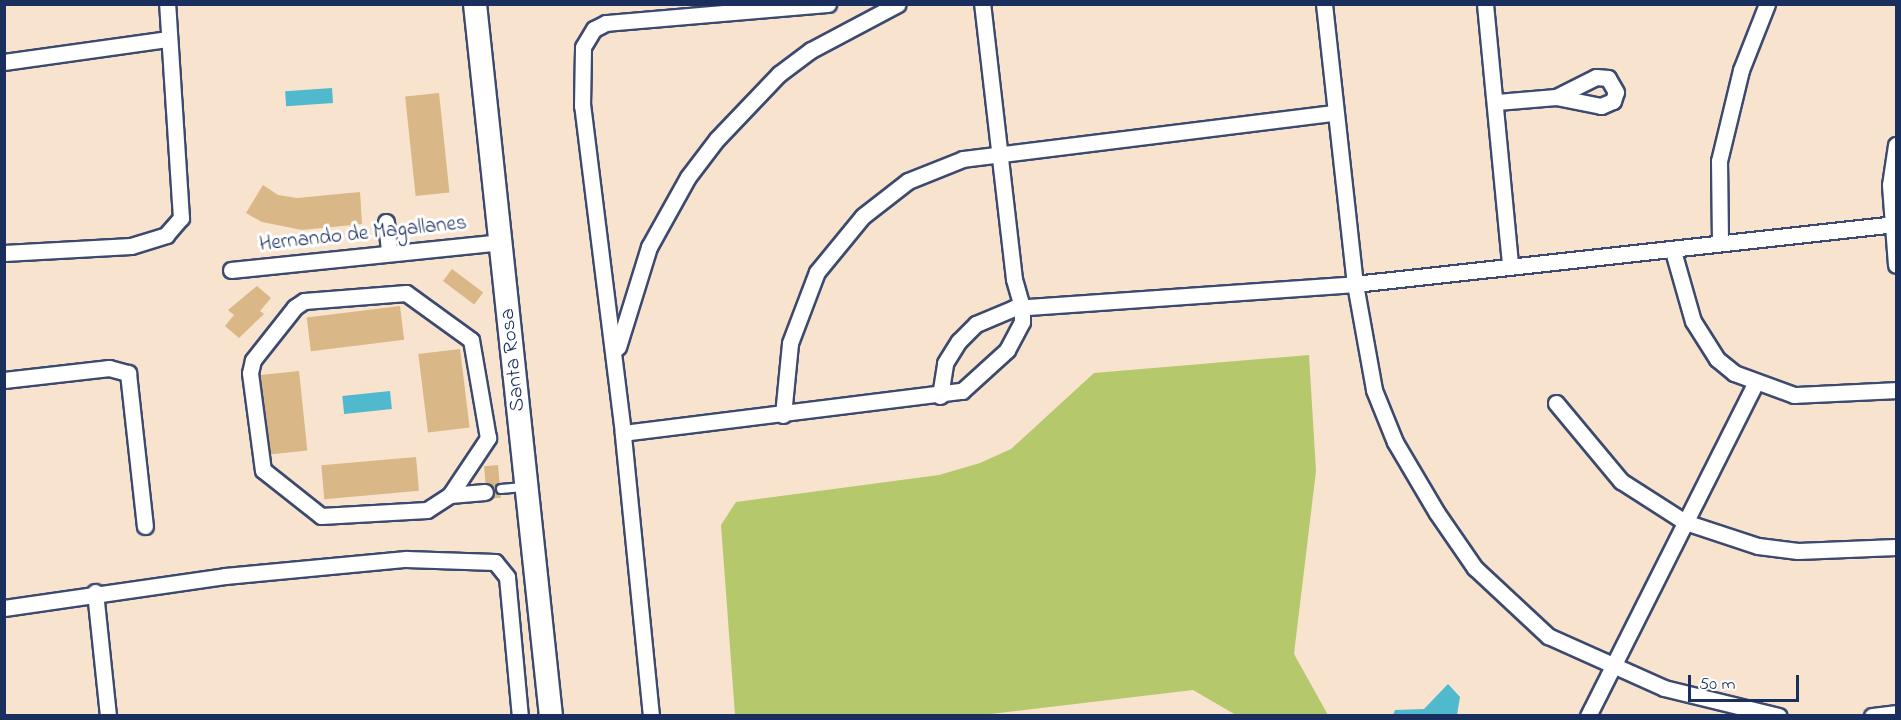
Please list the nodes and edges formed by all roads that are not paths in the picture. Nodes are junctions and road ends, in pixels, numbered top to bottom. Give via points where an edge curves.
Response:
1 (167, 4) edge
2 (475, 4) edge
3 (828, 4) edge
4 (898, 4) edge
5 (982, 4) edge
6 (1324, 4) edge
7 (1485, 4) edge
8 (1767, 4) edge
9 (168, 39) junction
10 (4, 62) edge
11 (1556, 97) dead end
12 (1497, 102) junction
13 (1334, 112) junction
14 (1896, 145) edge
15 (999, 153) junction
16 (386, 222) dead end
17 (1895, 224) edge
18 (1720, 241) junction
19 (500, 242) junction
20 (1673, 250) junction
21 (389, 252) junction
22 (4, 253) edge
23 (1510, 265) junction
24 (1896, 265) edge
25 (231, 270) dead end
26 (1355, 284) junction
27 (1022, 307) junction
28 (615, 362) junction
29 (4, 380) edge
30 (1755, 384) junction
31 (1896, 390) edge
32 (940, 396) junction
33 (1556, 403) dead end
34 (783, 415) junction
35 (623, 433) junction
36 (527, 486) junction
37 (501, 489) dead end
38 (485, 492) dead end
39 (450, 495) junction
40 (1685, 522) junction
41 (145, 526) dead end
42 (1896, 547) edge
43 (95, 592) junction
44 (4, 608) edge
45 (1611, 667) junction
46 (1896, 713) edge
47 (108, 716) edge
48 (520, 716) edge
49 (551, 716) edge
50 (651, 716) edge
51 (1588, 716) edge
52 (1779, 716) edge
53 (1872, 716) edge

1 - 9 street
2 - 19 street, Santa Rosa
3 - 28 street via 616,21 594,28 587,38 580,70 582,106
4 - 28 street via 811,50 772,81 717,139 688,177 649,247 629,298
5 - 15 street
6 - 13 street
7 - 12 street
8 - 18 street via 1741,70 1719,161
9 - 10 street
9 - 22 street via 184,203 174,229 131,246
11 - 12 street
12 - 23 street
13 - 15 street
13 - 26 street
14 - 17 street
15 - 27 street
15 - 34 street via 938,166 908,181 835,244 817,272 790,343
16 - 21 street
17 - 18 street
17 - 24 street
18 - 20 street
19 - 21 street, Hernando de Magallanes
19 - 36 street, Santa Rosa
20 - 23 street
20 - 30 street via 1677,277 1705,341 1725,366
21 - 25 street, Hernando de Magallanes
23 - 26 street
26 - 27 street
26 - 45 street via 1381,408 1395,442 1453,538 1494,588 1548,636
27 - 32 street via 1016,336 993,366 962,392
27 - 32 street via 1000,311 959,341 945,363
28 - 35 street
29 - 41 street via 109,368 128,373
30 - 31 street via 1794,395
30 - 40 street
32 - 34 street
33 - 40 street via 1621,481
34 - 35 street
35 - 50 street
36 - 37 lane
36 - 49 street, Santa Rosa
38 - 39 street
39 - 39 street via 427,510 321,516 263,470 249,373 253,360 295,307 304,301 406,293 471,340 488,438
40 - 42 street via 1758,546 1798,551
40 - 45 street
43 - 44 street
43 - 47 street
43 - 48 street via 406,559 495,562 507,577
45 - 51 street
45 - 52 street via 1719,705
46 - 53 street

